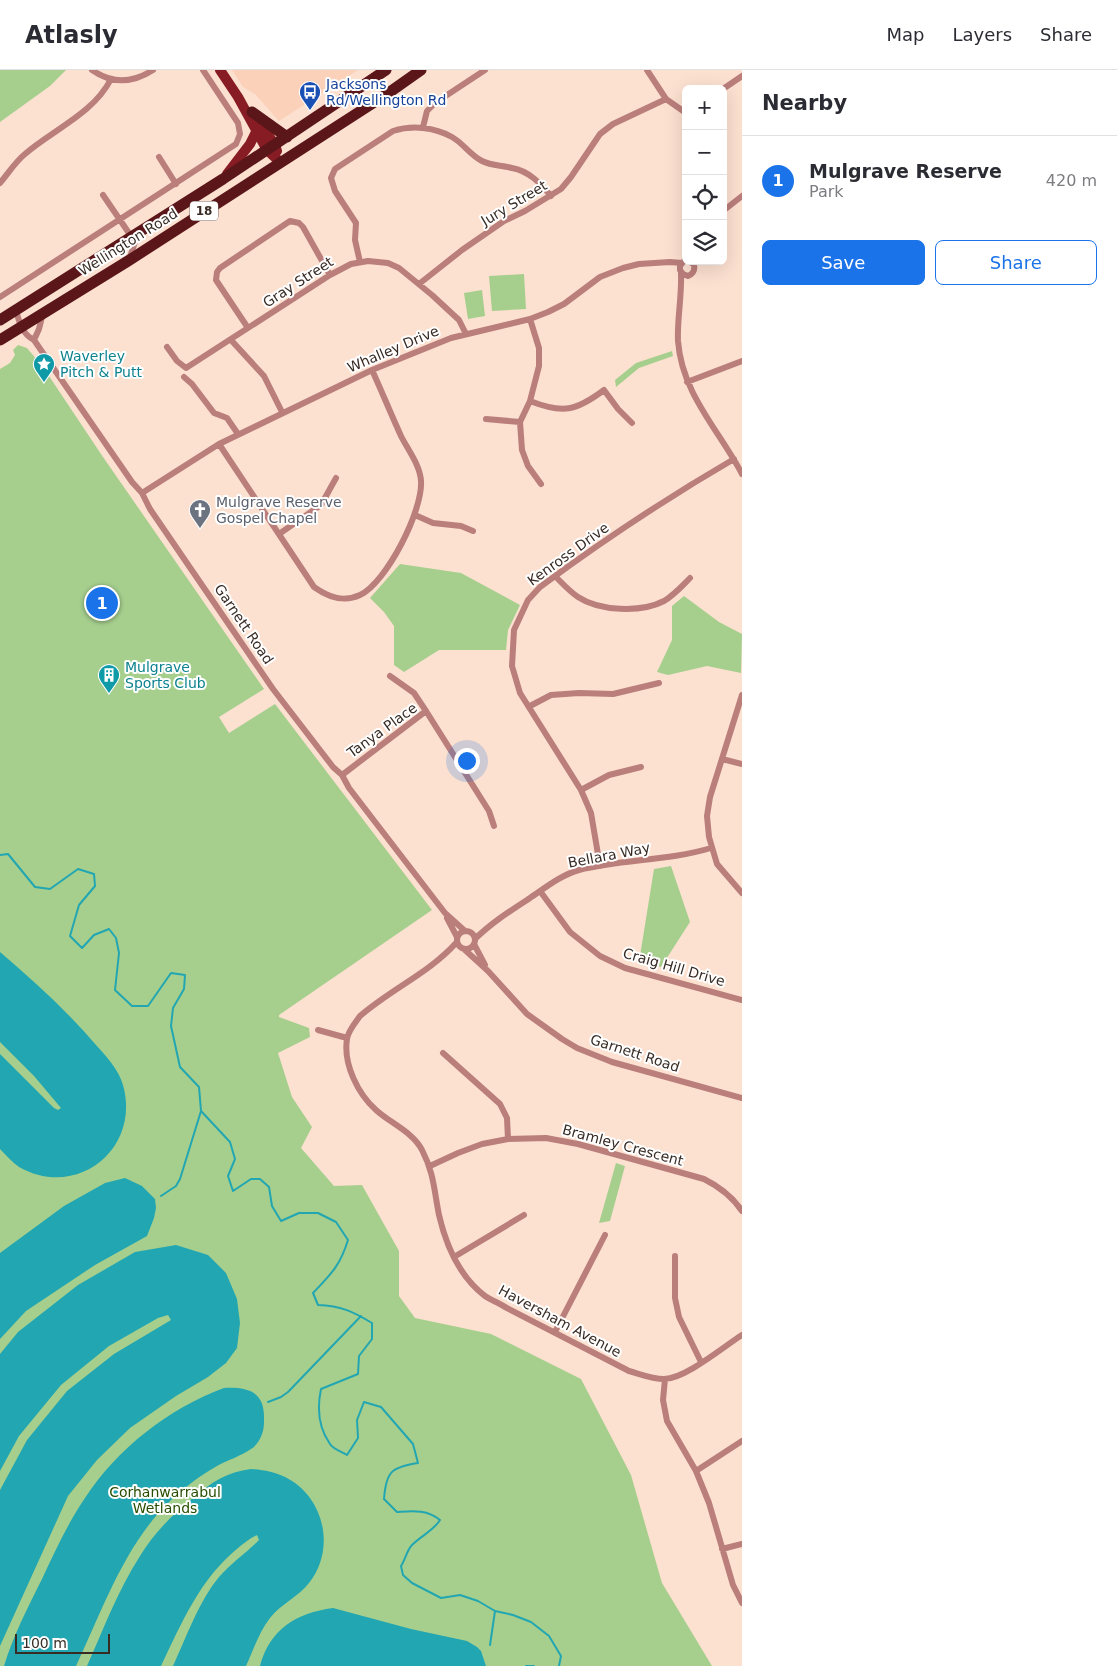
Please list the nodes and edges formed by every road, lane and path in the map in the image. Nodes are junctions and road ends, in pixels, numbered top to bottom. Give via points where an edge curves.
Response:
1 (92, 70) edge
2 (153, 70) edge
3 (203, 70) edge
4 (220, 70) edge
5 (386, 70) edge
6 (421, 70) edge
7 (485, 70) edge
8 (647, 70) edge
9 (742, 76) edge
10 (109, 79) junction
11 (727, 86) edge
12 (238, 97) junction
13 (666, 99) junction
14 (682, 110) edge
15 (252, 112) junction
16 (422, 127) junction
17 (256, 132) junction
18 (287, 137) junction
19 (271, 147) junction
20 (159, 157) dead end
21 (280, 162) junction
22 (223, 179) junction
23 (0, 183) edge
24 (176, 184) junction
25 (103, 195) dead end
26 (551, 196) junction
27 (742, 196) edge
28 (727, 207) edge
29 (119, 220) junction
30 (132, 237) junction
31 (128, 260) junction
32 (360, 262) junction
33 (682, 262) edge
34 (665, 264) junction
35 (687, 265) edge
36 (690, 265) edge
37 (681, 272) junction
38 (74, 273) junction
39 (330, 275) junction
40 (690, 275) junction
41 (421, 286) junction
42 (83, 288) junction
43 (682, 294) junction
44 (0, 297) edge
45 (16, 310) junction
46 (43, 313) junction
47 (530, 319) junction
48 (0, 320) edge
49 (21, 326) junction
50 (248, 328) junction
51 (463, 335) junction
52 (0, 340) edge
53 (34, 340) junction
54 (231, 340) junction
55 (167, 347) dead end
56 (742, 361) edge
57 (372, 370) junction
58 (184, 377) dead end
59 (687, 382) junction
60 (530, 401) junction
61 (282, 412) junction
62 (486, 418) dead end
63 (520, 422) junction
64 (632, 423) dead end
65 (238, 434) junction
66 (219, 444) junction
67 (735, 462) junction
68 (742, 474) edge
69 (336, 478) dead end
70 (541, 484) dead end
71 (142, 493) junction
72 (415, 515) junction
73 (472, 531) dead end
74 (279, 534) junction
75 (555, 576) junction
76 (690, 578) dead end
77 (390, 676) dead end
78 (660, 683) dead end
79 (742, 695) edge
80 (530, 706) junction
81 (426, 711) junction
82 (722, 759) junction
83 (742, 764) edge
84 (641, 767) dead end
85 (342, 775) junction
86 (581, 790) junction
87 (494, 826) dead end
88 (711, 846) junction
89 (600, 866) junction
90 (540, 891) junction
91 (742, 892) edge
92 (445, 913) junction
93 (487, 926) junction
94 (467, 931) junction
95 (457, 940) junction
96 (475, 942) junction
97 (463, 949) junction
98 (444, 957) junction
99 (488, 971) junction
100 (742, 1000) edge
101 (318, 1030) dead end
102 (347, 1038) junction
103 (443, 1053) dead end
104 (742, 1098) edge
105 (508, 1139) junction
106 (430, 1166) junction
107 (742, 1211) edge
108 (524, 1215) dead end
109 (605, 1235) dead end
110 (675, 1256) dead end
111 (454, 1258) junction
112 (555, 1332) junction
113 (742, 1335) edge
114 (701, 1362) junction
115 (665, 1379) junction
116 (742, 1441) edge
117 (696, 1471) junction
118 (742, 1544) edge
119 (722, 1549) junction
120 (742, 1603) edge

1 - 10 street
2 - 10 street via 131,80
3 - 24 street, Wellington Road via 238,124 240,137 233,146
4 - 12 main road
5 - 18 highway, Wellington Road / 18
6 - 21 highway, Wellington Road / 18
7 - 16 street via 435,102 427,111
8 - 13 street
9 - 11 street
10 - 23 street via 98,100 24,154
12 - 15 main road
12 - 17 main road
13 - 14 street
13 - 26 street, Jury Street via 613,124 600,134 571,177
15 - 18 highway
15 - 19 main road
16 - 26 street via 452,137 480,160 522,170
16 - 32 street via 403,128 387,134 335,169 331,178 334,191 356,223 355,240
17 - 19 main road
17 - 22 main road
18 - 19 highway, Wellington Road / 18
19 - 21 main road
19 - 22 highway, Wellington Road / 18
20 - 24 street
21 - 31 highway, Wellington Road / 18
22 - 30 highway, Wellington Road / 18
24 - 29 street, Wellington Road
25 - 29 street
26 - 41 street, Jury Street via 504,221 462,250
27 - 28 street
29 - 30 street
29 - 44 street, Wellington Road
30 - 31 street via 135,245
30 - 38 highway, Wellington Road / 18
31 - 42 highway, Wellington Road / 18
32 - 39 street, Gray Street
32 - 41 street, Gray Street via 388,263
33 - 34 street, Whalley Drive
34 - 37 street, Whalley Drive
34 - 47 street, Whalley Drive via 639,264 609,274 564,304
35 - 37 street
36 - 40 street via 694,272
37 - 40 street, Whalley Drive
37 - 43 street
38 - 42 highway
38 - 45 highway, Wellington Road / 18
39 - 50 street, Gray Street
39 - 50 street via 303,227 290,221 217,272 216,280
40 - 43 street
41 - 51 street, Gray Street via 459,320
42 - 46 highway, Wellington Road / 18
43 - 59 street via 678,339
45 - 48 highway, Wellington Road / 18
45 - 49 street, Garnett Road
46 - 49 highway, Wellington Road / 18
46 - 53 street
47 - 51 street, Whalley Drive
47 - 60 street via 539,348 539,366
49 - 52 highway, Wellington Road / 18
49 - 53 street, Garnett Road
50 - 54 street, Gray Street
51 - 57 street, Whalley Drive
53 - 71 street, Garnett Road
54 - 55 street, Gray Street via 186,368
54 - 61 street via 264,376
56 - 59 street
57 - 61 street, Whalley Drive
57 - 72 street via 417,466 421,494
58 - 65 street via 214,413 227,418
59 - 67 street
60 - 63 street
60 - 64 street via 549,408 569,409 580,407 604,390
61 - 65 street, Whalley Drive
62 - 63 street
63 - 70 street via 522,450 528,466
65 - 66 street, Whalley Drive
66 - 71 street, Whalley Drive
66 - 74 street
67 - 68 street
67 - 75 street, Kenross Drive via 682,489
69 - 74 street via 321,505
71 - 85 street, Garnett Road via 273,688
72 - 73 street via 433,523 461,526
72 - 74 street via 394,558 371,588 346,599 325,595 314,587
75 - 76 street via 578,597 622,609 664,601
75 - 80 street, Kenross Drive via 528,600 514,630 512,666 520,693
77 - 81 street via 414,693
78 - 80 street via 613,694 551,695
79 - 82 street
80 - 86 street, Kenross Drive
81 - 85 street, Tanya Place
81 - 87 street, Tanya Place via 489,811
82 - 83 street
82 - 88 street via 708,806 707,828
84 - 86 street via 608,775
85 - 92 street, Garnett Road
86 - 89 street, Kenross Drive via 591,813
88 - 89 street, Bellara Way via 678,856
88 - 91 street via 717,864
89 - 90 street, Bellara Way via 563,876
90 - 93 street, Bellara Way
90 - 100 street, Craig Hill Drive via 570,932 600,956 625,968
92 - 94 street, Garnett Road
92 - 95 street, Garnett Road
93 - 94 street, Bellara Way
93 - 96 street, Bellara Way
94 - 95 street via 460,933
94 - 96 street
95 - 97 street
95 - 98 street
96 - 97 street via 470,948
96 - 99 street, Garnett Road
97 - 98 street
97 - 99 street, Garnett Road
98 - 102 street via 368,1010
99 - 104 street, Garnett Road via 527,1014 577,1048 612,1062
101 - 102 street
102 - 106 street, Haversham Avenue via 348,1058 356,1083 376,1110 413,1138
103 - 105 street via 500,1104 507,1118
105 - 106 street, Bramley Crescent via 482,1144
105 - 107 street, Bramley Crescent via 562,1141 704,1179 724,1191
106 - 111 street, Haversham Avenue via 439,1216
108 - 111 street
109 - 112 street
110 - 114 street via 675,1298 679,1317
111 - 112 street, Haversham Avenue via 486,1296
112 - 115 street, Haversham Avenue via 629,1371
113 - 114 street, Haversham Avenue
114 - 115 street, Haversham Avenue via 686,1373
115 - 117 street via 663,1400 667,1421
116 - 117 street
117 - 119 street
118 - 119 street
119 - 120 street

